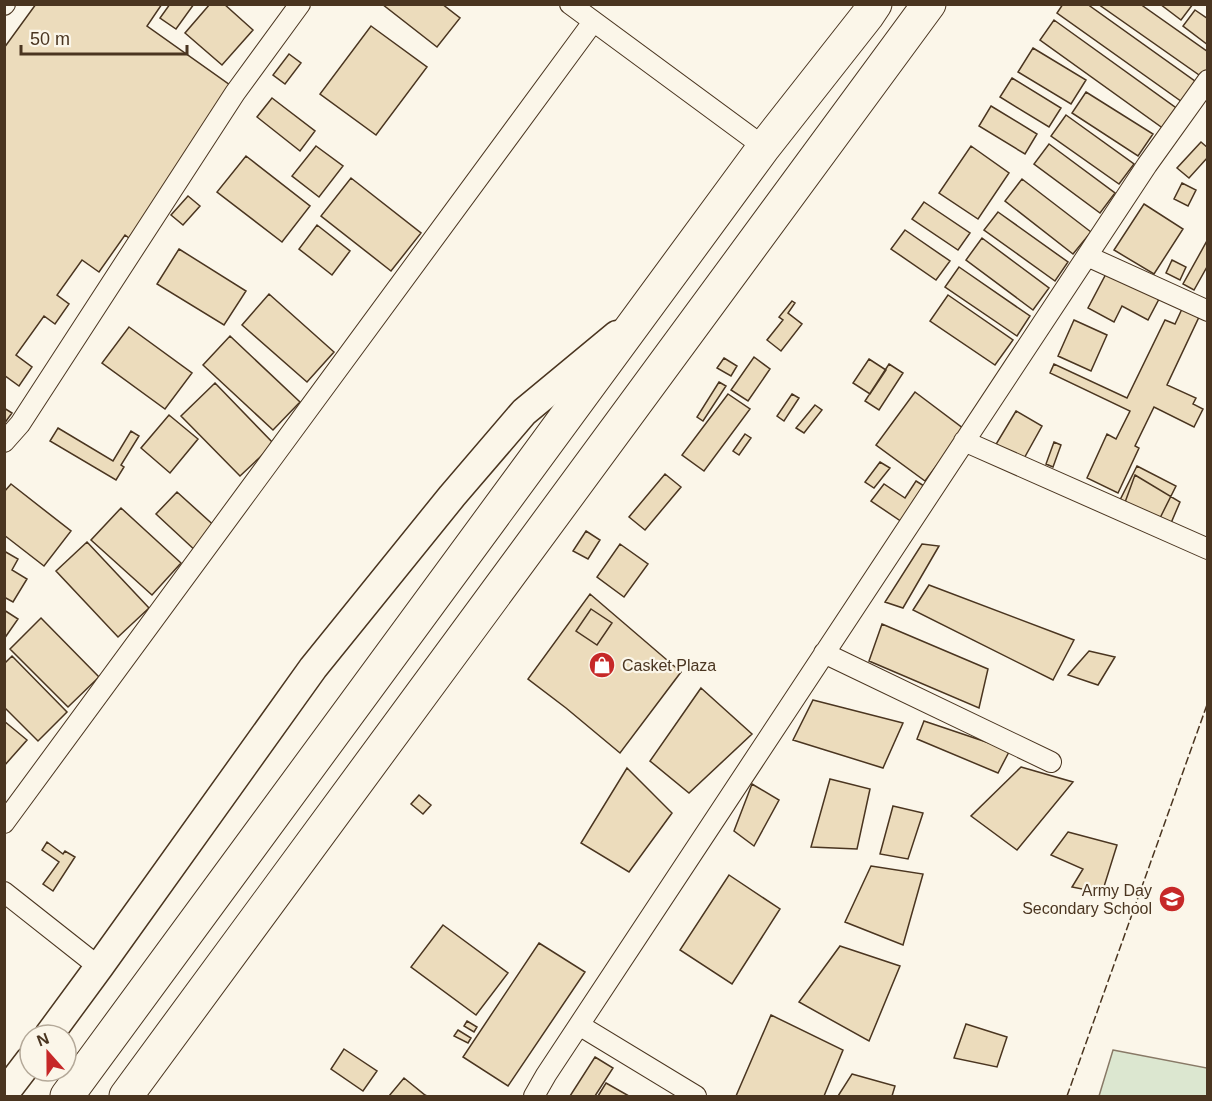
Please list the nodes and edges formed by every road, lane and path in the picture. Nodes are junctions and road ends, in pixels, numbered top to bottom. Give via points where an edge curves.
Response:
1 (300, 4) edge
2 (570, 4) edge
3 (875, 4) edge
4 (929, 4) edge
5 (593, 22) junction
6 (1208, 80) edge
7 (764, 147) junction
8 (1087, 256) junction
9 (1208, 311) edge
10 (639, 316) junction
11 (964, 441) junction
12 (4, 442) edge
13 (1208, 549) edge
14 (824, 653) junction
15 (1051, 762) dead end
16 (4, 824) edge
17 (4, 892) edge
18 (99, 967) junction
19 (58, 1023) edge
20 (579, 1025) junction
21 (18, 1076) edge
22 (4, 1094) edge
23 (67, 1096) edge
24 (126, 1096) edge
25 (534, 1096) edge
26 (696, 1096) edge

1 - 12 street via 235,93 20,424
2 - 5 street
3 - 7 highway
4 - 24 highway
5 - 7 street
5 - 16 street
6 - 8 street
7 - 10 highway
8 - 9 street
8 - 11 street
10 - 18 main road via 524,412 452,496 313,668
10 - 23 highway
11 - 13 street
11 - 14 street
14 - 15 street
14 - 20 street
17 - 18 street
18 - 19 main road
20 - 25 street
20 - 26 street
21 - 22 main road

